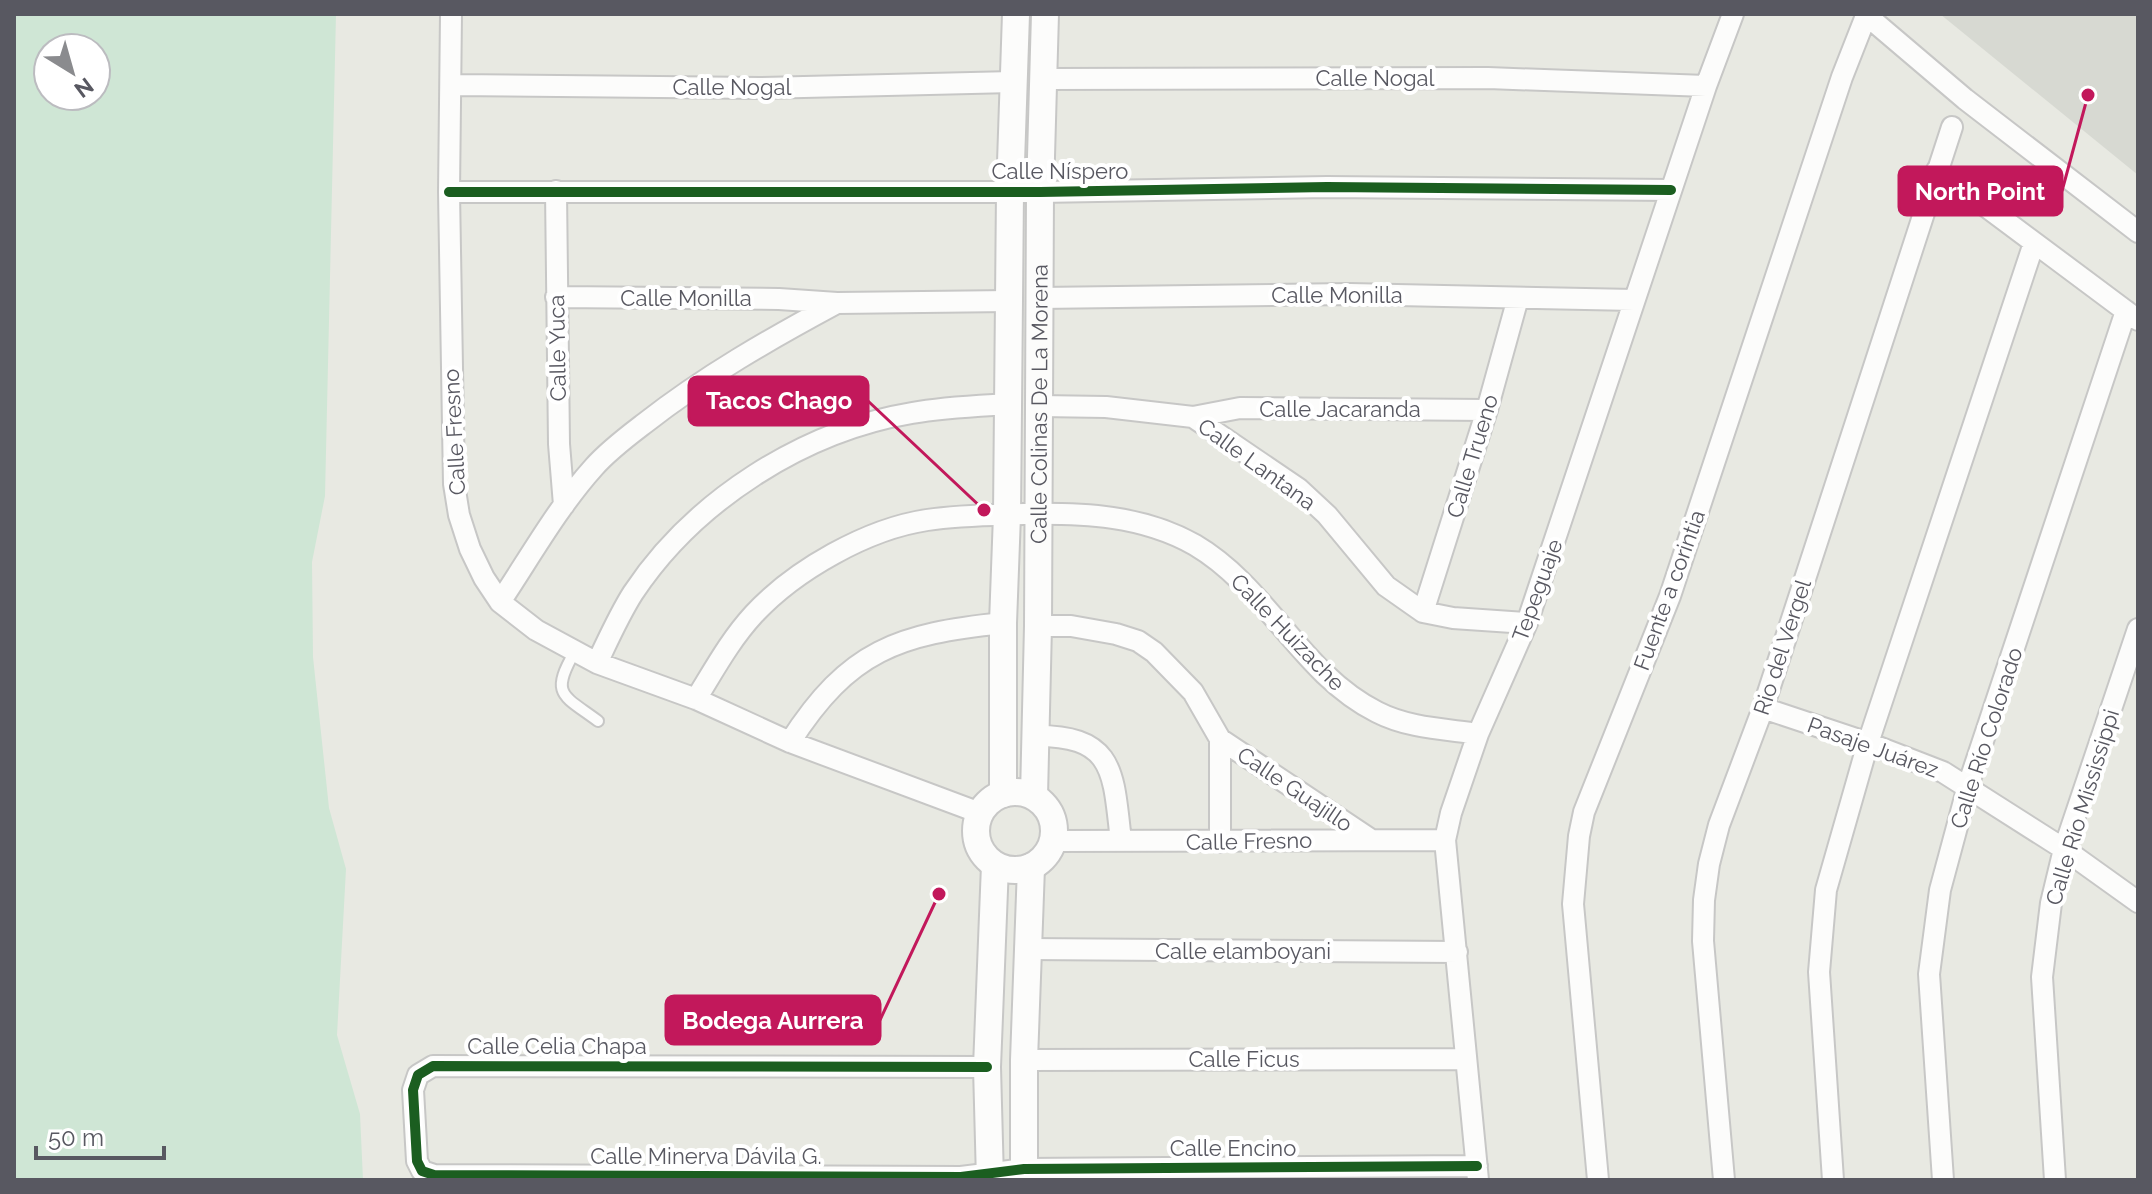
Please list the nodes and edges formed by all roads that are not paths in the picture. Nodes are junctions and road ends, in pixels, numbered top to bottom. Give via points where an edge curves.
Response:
1 (451, 14) edge
2 (1016, 14) edge
3 (1045, 14) edge
4 (1733, 14) edge
5 (1865, 15) edge
6 (1043, 79) junction
7 (1013, 82) junction
8 (451, 85) junction
9 (1706, 86) junction
10 (1952, 127) dead end
11 (1937, 170) junction
12 (1671, 190) junction
13 (556, 191) junction
14 (449, 192) junction
15 (1010, 192) junction
16 (1040, 192) junction
17 (2138, 232) edge
18 (2034, 243) junction
19 (556, 297) junction
20 (1040, 298) junction
21 (1518, 298) junction
22 (1634, 300) junction
23 (1009, 301) junction
24 (837, 303) junction
25 (2132, 316) edge
26 (1009, 404) junction
27 (1040, 406) junction
28 (1487, 410) junction
29 (1193, 417) junction
30 (564, 505) junction
31 (1037, 514) junction
32 (1007, 515) junction
33 (500, 602) junction
34 (1423, 612) junction
35 (1003, 623) junction
36 (1527, 623) junction
37 (1038, 626) junction
38 (2138, 629) edge
39 (574, 653) junction
40 (597, 663) junction
41 (696, 699) junction
42 (1763, 708) junction
43 (598, 721) dead end
44 (1478, 734) junction
45 (1034, 736) junction
46 (1220, 739) junction
47 (790, 742) junction
48 (1868, 743) junction
49 (1968, 786) junction
50 (1003, 794) junction
51 (1034, 796) junction
52 (980, 813) junction
53 (1370, 839) junction
54 (1445, 840) junction
55 (1054, 841) junction
56 (1121, 841) junction
57 (1220, 842) junction
58 (2064, 849) junction
59 (995, 865) junction
60 (1031, 867) junction
61 (2138, 902) edge
62 (1028, 949) junction
63 (1457, 952) junction
64 (1465, 1059) junction
65 (1024, 1060) junction
66 (987, 1067) junction
67 (422, 1171) joint
68 (1478, 1173) edge
69 (1024, 1175) edge
70 (990, 1177) edge
71 (1598, 1180) edge
72 (1724, 1180) edge
73 (1833, 1180) edge
74 (1943, 1180) edge
75 (2055, 1180) edge

1 - 8 street, Calle Fresno
2 - 7 street, Calle Colinas De La Morena
3 - 6 street, Calle Colinas De La Morena
4 - 9 street, Tepeguaje
5 - 17 street
5 - 71 street, Fuente a corintia via 1670,596 1584,812 1573,904
6 - 9 street, Calle Nogal via 1488,78
6 - 16 street, Calle Colinas De La Morena
7 - 8 street, Calle Nogal via 759,88
7 - 15 street, Calle Colinas De La Morena
8 - 14 street, Calle Fresno
9 - 12 street, Tepeguaje
10 - 11 street, Rio del Vergel
11 - 18 street
11 - 42 street, Rio del Vergel
12 - 16 street, Calle Níspero via 1327,187
12 - 22 street, Tepeguaje
13 - 14 street, Calle Níspero
13 - 15 street, Calle Níspero
13 - 19 street, Calle Yuca
14 - 33 street, Calle Fresno via 454,484 470,549
15 - 16 street, Calle Níspero
15 - 23 street, Calle Colinas De La Morena
16 - 20 street, Calle Colinas De La Morena
18 - 25 street
18 - 48 street
19 - 24 street, Calle Monilla
19 - 30 street, Calle Yuca
20 - 21 street, Calle Monilla
20 - 27 street, Calle Colinas De La Morena
21 - 22 street, Calle Monilla
21 - 28 street, Calle Trueno
22 - 36 street, Tepeguaje
23 - 24 street, Calle Monilla
23 - 26 street, Calle Colinas De La Morena
24 - 30 street via 673,401 595,466
25 - 49 street, Calle Río Colorado
26 - 32 street, Calle Colinas De La Morena
26 - 40 street via 910,413 862,425 770,466 715,505 654,565 632,594
27 - 29 street, Calle Lantana
27 - 31 street, Calle Colinas De La Morena
28 - 29 street, Calle Jacaranda via 1240,408
28 - 34 street, Calle Trueno
29 - 34 street, Calle Lantana via 1299,489 1386,586
30 - 33 street
31 - 32 street, Calle Huizache
31 - 37 street, Calle Colinas De La Morena
31 - 44 street, Calle Huizache via 1112,516 1194,545 1256,595 1345,693 1413,725
32 - 35 street, Calle Colinas De La Morena
32 - 41 street, Calle Huizache via 924,520 854,543 819,562 754,614
33 - 39 street, Calle Fresno
34 - 36 street, Calle Lantana
35 - 47 street via 913,636 882,650 825,694
35 - 50 street, Calle Colinas De La Morena
36 - 44 street, Tepeguaje
37 - 45 street, Calle Colinas De La Morena
37 - 46 street, Calle Guajillo via 1071,626 1138,641 1193,692
38 - 58 street, Calle Río Mississippi
39 - 40 street, Calle Fresno
39 - 43 lane via 561,677 562,690
40 - 41 street, Calle Fresno
41 - 47 street, Calle Fresno
42 - 48 street, Pasaje Juárez
42 - 72 street, Rio del Vergel via 1719,825 1704,900 1705,975
44 - 54 street, Tepeguaje
45 - 51 street, Calle Colinas De La Morena
45 - 56 street via 1064,736 1097,752 1115,784
46 - 53 street, Calle Guajillo
46 - 57 street, Calle Guajillo
47 - 52 street, Calle Fresno
48 - 49 street, Pasaje Juárez
48 - 73 street via 1826,890 1819,972
49 - 58 street, Pasaje Juárez
49 - 74 street, Calle Río Colorado via 1940,890 1929,974
50 - 51 street
50 - 52 street
51 - 55 street via 1049,810
52 - 59 street via 979,848
53 - 54 street, Calle Fresno
53 - 57 street, Calle Fresno
54 - 63 street, Tepeguaje
55 - 56 street, Calle Fresno
55 - 60 street
56 - 57 street, Calle Fresno
58 - 61 street, Pasaje Juárez
58 - 75 street, Calle Río Mississippi via 2042,977
59 - 60 street
59 - 66 street
60 - 62 street
62 - 63 street, Calle elamboyani
62 - 65 street
63 - 64 street, Tepeguaje
64 - 65 street, Calle Ficus
64 - 68 street, Tepeguaje
65 - 69 street
66 - 67 street, Calle Celia Chapa via 433,1066 418,1075 413,1090
66 - 70 street
67 - 70 street, Calle Minerva Dávila G.
68 - 69 street, Calle Encino
69 - 70 street, Calle Encino

